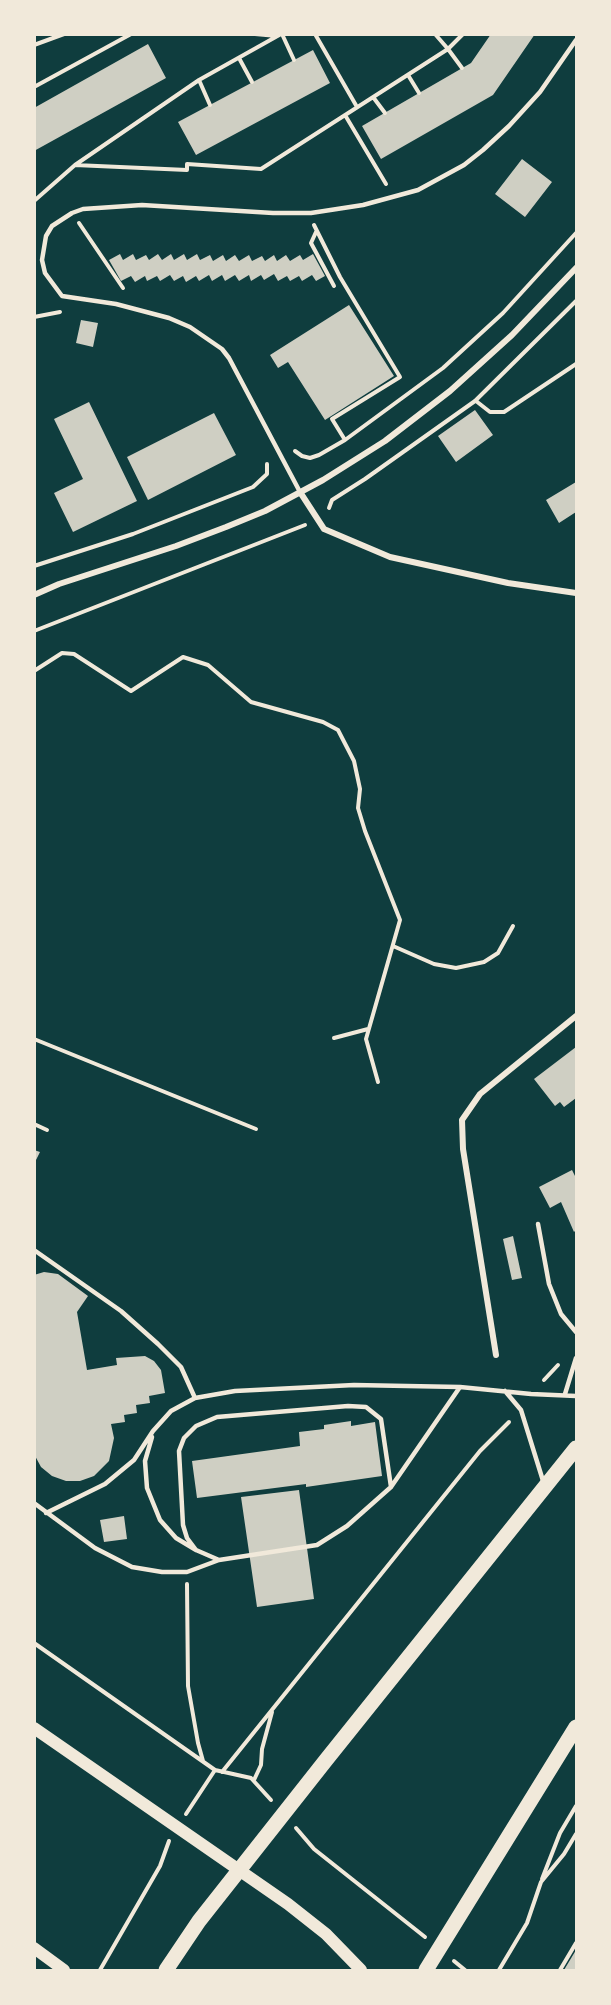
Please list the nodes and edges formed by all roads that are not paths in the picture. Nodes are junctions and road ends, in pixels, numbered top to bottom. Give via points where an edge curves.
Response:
1 (576, 40) edge
2 (576, 268) edge
3 (300, 492) junction
4 (576, 593) edge
5 (34, 595) edge
6 (576, 1016) edge
7 (538, 1224) dead end
8 (34, 1250) edge
9 (576, 1332) edge
10 (496, 1355) dead end
11 (576, 1358) edge
12 (460, 1387) junction
13 (505, 1391) junction
14 (565, 1394) junction
15 (576, 1395) edge
16 (195, 1398) junction
17 (153, 1431) junction
18 (576, 1448) edge
19 (391, 1487) junction
20 (545, 1488) junction
21 (34, 1503) edge
22 (46, 1513) junction
23 (196, 1550) junction
24 (219, 1560) junction
25 (576, 1727) edge
26 (34, 1728) edge
27 (238, 1870) junction
28 (34, 1948) edge
29 (64, 1971) edge
30 (165, 1971) edge
31 (362, 1971) edge
32 (426, 1971) edge

1 - 3 lane via 540,92 509,126 483,150 418,190 363,206 311,213 142,205 83,209 52,226 42,260 45,273 62,296 116,304 169,318 222,349
2 - 3 street via 512,335 450,391 384,441
3 - 4 street via 324,529 390,558 508,584
3 - 5 street via 226,527
6 - 10 street via 480,1094 462,1120 463,1149
7 - 9 lane via 549,1284 561,1314
8 - 16 lane via 121,1311 158,1344 181,1367
11 - 14 lane
12 - 13 lane
12 - 16 lane via 354,1385 235,1391
12 - 19 lane
13 - 14 lane
13 - 20 lane via 521,1410
14 - 15 lane
16 - 17 lane via 171,1411
17 - 22 lane via 134,1460 105,1484
17 - 23 lane via 145,1461 147,1488 160,1520 176,1538
18 - 20 main road
19 - 23 lane via 381,1419 366,1407 217,1417 196,1426 184,1438 179,1451 183,1525
19 - 24 lane via 347,1526 317,1545
20 - 27 main road
21 - 22 lane
22 - 24 lane via 95,1548 132,1567 187,1572
23 - 24 lane
25 - 32 main road
26 - 27 main road
27 - 30 main road
27 - 31 main road via 326,1934
28 - 29 main road

